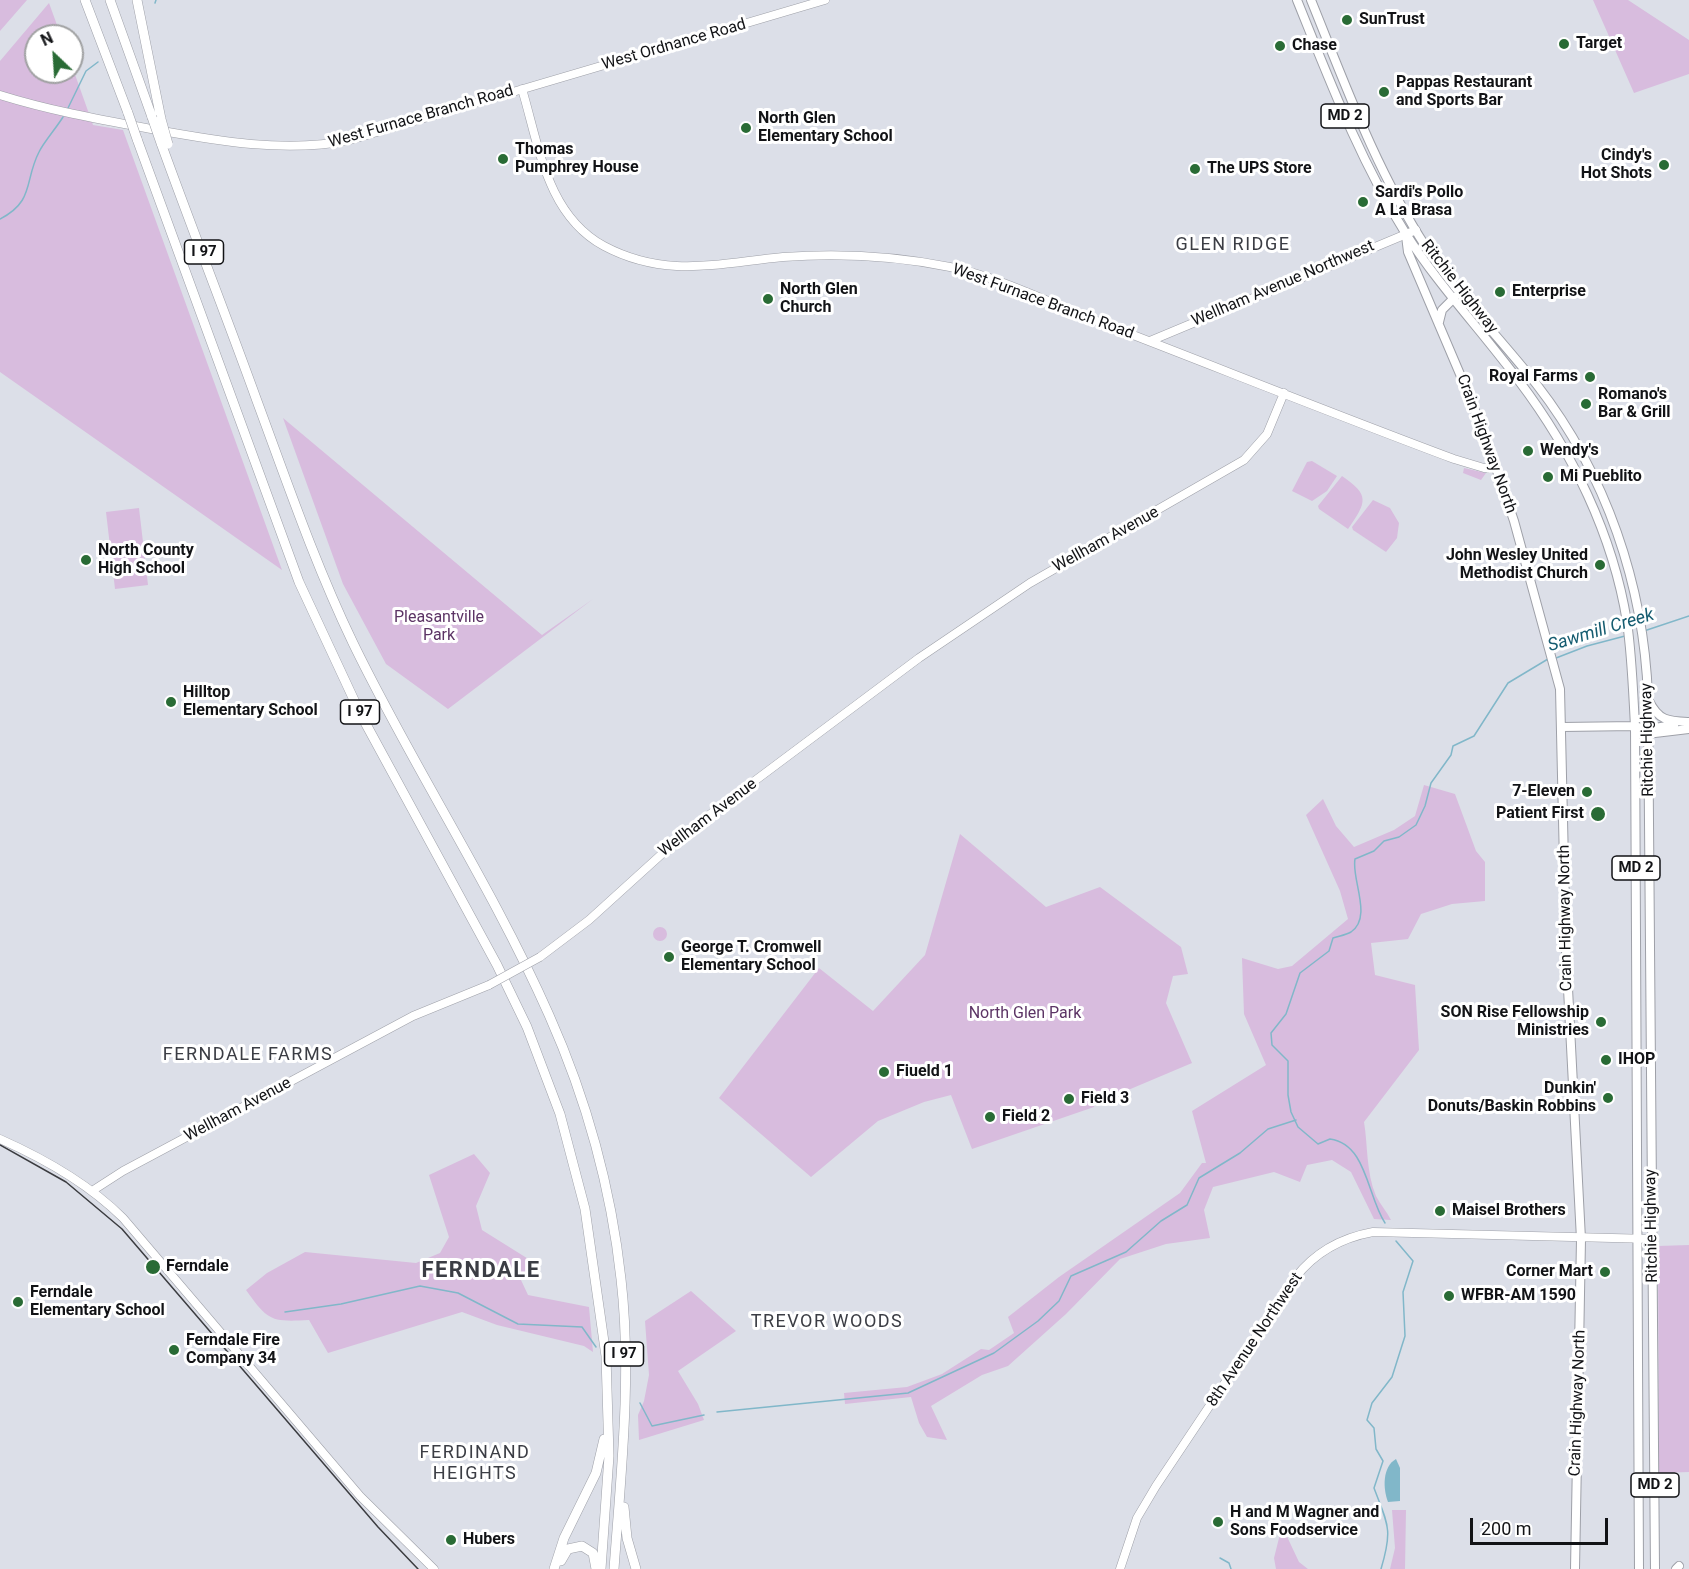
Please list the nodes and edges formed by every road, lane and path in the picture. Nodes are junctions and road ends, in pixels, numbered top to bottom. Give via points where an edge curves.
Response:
1 (87, 0) edge
2 (110, 0) edge
3 (136, 0) edge
4 (825, 0) edge
5 (1297, 0) edge
6 (1311, 0) edge
7 (522, 89) junction
8 (0, 94) edge
9 (156, 118) junction
10 (1416, 230) junction
11 (1405, 232) junction
12 (1460, 292) junction
13 (1452, 299) junction
14 (1438, 323) junction
15 (1150, 341) junction
16 (1519, 380) junction
17 (1284, 393) junction
18 (1549, 401) junction
19 (1541, 412) junction
20 (1566, 428) junction
21 (1496, 468) junction
22 (1648, 698) junction
23 (1689, 723) edge
24 (1635, 726) junction
25 (1562, 727) junction
26 (1648, 729) junction
27 (1689, 729) edge
28 (0, 1139) edge
29 (92, 1191) junction
30 (1581, 1239) junction
31 (1652, 1239) junction
32 (1637, 1240) junction
33 (608, 1389) junction
34 (622, 1445) junction
35 (434, 1569) edge
36 (554, 1569) edge
37 (559, 1569) edge
38 (596, 1569) edge
39 (602, 1569) edge
40 (614, 1569) edge
41 (636, 1569) edge
42 (1120, 1569) edge
43 (1575, 1569) edge
44 (1639, 1569) edge
45 (1655, 1569) edge

1 - 33 highway, I 97, bridge via 274,518 314,618 361,715 497,965 541,1061 570,1147 585,1209 601,1306
2 - 9 highway
3 - 9 highway
4 - 7 street, West Ordnance Road
5 - 11 main road, Ritchie Highway / MD 2 via 1364,158
6 - 10 main road, Ritchie Highway / MD 2 via 1381,170
7 - 8 street, West Furnace Branch Road via 350,140 310,146 178,134 85,117
7 - 15 street, West Furnace Branch Road via 558,203 579,229 619,253 677,267 783,257 849,256 947,267 975,274
9 - 34 highway, I 97, bridge via 301,519 338,609 384,705 521,955 574,1079 602,1172 621,1278
10 - 11 street, Wellham Avenue Northwest
10 - 12 main road, Ritchie Highway / MD 2
11 - 13 main road, Ritchie Highway / MD 2
11 - 14 main road, Crain Highway North via 1408,252
11 - 15 street, Wellham Avenue Northwest
12 - 13 main road
12 - 18 main road, Ritchie Highway / MD 2
13 - 14 main road via 1442,310
13 - 16 main road, Ritchie Highway / MD 2
14 - 21 main road, Crain Highway North
15 - 17 street, West Furnace Branch Road
16 - 18 main road via 1538,402
16 - 19 main road, Ritchie Highway / MD 2
17 - 21 street, West Furnace Branch Road via 1454,459
17 - 29 street, Wellham Avenue, bridge via 1267,434 1239,464 1030,584 919,658 691,828 589,920 540,957 489,985 413,1016
18 - 20 main road, Ritchie Highway / MD 2
19 - 20 main road via 1548,411
19 - 24 main road, Ritchie Highway / MD 2 via 1569,457 1612,561 1629,636
20 - 22 main road, Ritchie Highway / MD 2 via 1610,513 1628,567 1642,631
21 - 25 main road, Crain Highway North via 1556,668
22 - 23 main road via 1664,720
22 - 26 main road, Ritchie Highway / MD 2
23 - 26 main road
24 - 25 main road
24 - 26 main road
24 - 32 main road, Ritchie Highway / MD 2
25 - 30 main road, Crain Highway North via 1566,950
26 - 27 main road via 1655,733
26 - 31 main road, Ritchie Highway / MD 2
28 - 29 street
29 - 35 street via 137,1234 360,1496
30 - 32 street, 8th Avenue Northwest
30 - 42 street, 8th Avenue Northwest via 1373,1232 1342,1239 1312,1258 1156,1486 1137,1518
30 - 43 main road, Crain Highway North
31 - 32 street, 8th Avenue Northwest
31 - 45 main road, Ritchie Highway / MD 2
32 - 44 main road, Ritchie Highway / MD 2
33 - 36 highway via 600,1461
33 - 39 highway, I 97
34 - 40 highway, I 97
34 - 41 highway via 624,1525
37 - 38 highway via 565,1552 580,1545 591,1551

